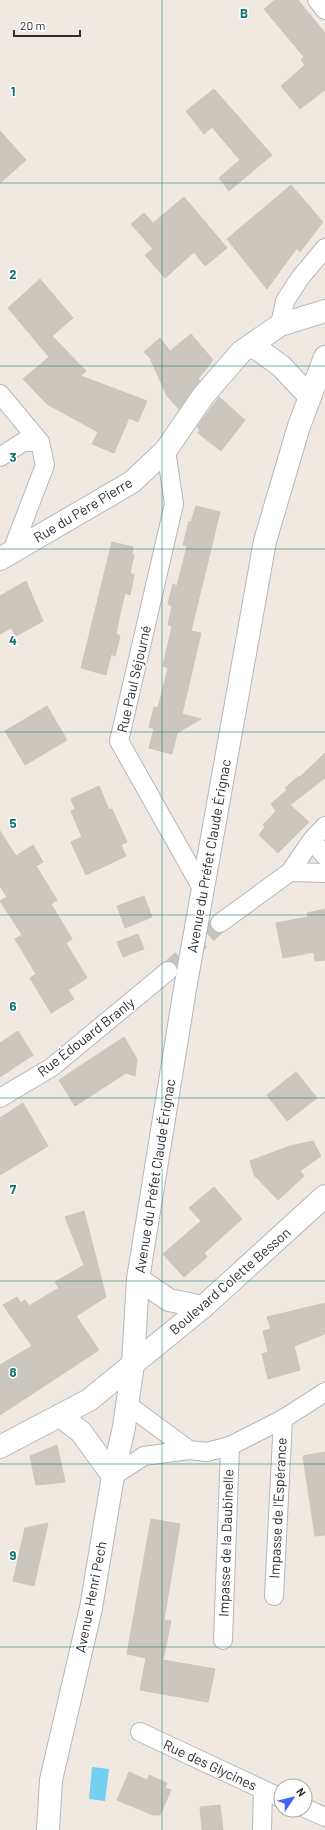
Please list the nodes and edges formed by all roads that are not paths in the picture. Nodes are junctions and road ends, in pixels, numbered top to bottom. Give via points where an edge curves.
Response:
1 (317, 0) edge
2 (325, 10) edge
3 (325, 248) edge
4 (325, 311) edge
5 (280, 325) junction
6 (252, 345) junction
7 (325, 357) edge
8 (0, 394) edge
9 (310, 397) junction
10 (40, 442) junction
11 (166, 450) junction
12 (0, 457) edge
13 (6, 555) edge
14 (325, 826) edge
15 (312, 840) junction
16 (325, 856) edge
17 (290, 872) junction
18 (325, 873) edge
19 (203, 890) junction
20 (220, 923) tunnel mouth
21 (168, 971) tunnel mouth
22 (0, 1098) edge
23 (325, 1196) edge
24 (138, 1278) junction
25 (203, 1307) junction
26 (133, 1364) junction
27 (325, 1392) edge
28 (89, 1400) junction
29 (128, 1405) junction
30 (60, 1416) junction
31 (283, 1419) junction
32 (230, 1446) junction
33 (0, 1447) edge
34 (189, 1450) junction
35 (113, 1476) junction
36 (274, 1596) dead end
37 (223, 1640) dead end
38 (140, 1732) dead end
39 (263, 1790) junction
40 (273, 1794) edge
41 (313, 1812) edge
42 (325, 1817) edge
43 (48, 1830) edge
44 (262, 1830) edge

1 - 2 street
3 - 5 street via 300,278 285,302
4 - 5 street, Rue du Père Pierre
5 - 6 street, Rue du Père Pierre
6 - 9 street via 281,366
6 - 11 street, Rue du Père Pierre via 241,352 203,396
7 - 9 street, Avenue du Préfet Claude Érignac
8 - 10 street
9 - 19 street, Avenue du Préfet Claude Érignac via 265,541
10 - 12 street via 23,442
10 - 13 street via 45,465
11 - 13 street, Rue du Père Pierre via 132,482
11 - 19 street, Rue Paul Séjourné via 174,504 119,741
14 - 15 street
15 - 16 street
15 - 17 street
17 - 18 street
17 - 20 street
19 - 24 street, Avenue du Préfet Claude Érignac
21 - 22 street, Rue Édouard Branly via 52,1067
23 - 25 street, Boulevard Colette Besson
24 - 25 street via 169,1300
24 - 26 street, Avenue du Préfet Claude Érignac
25 - 26 street, Boulevard Colette Besson
26 - 28 street, Boulevard Colette Besson
26 - 29 street, Avenue Henri Pech
27 - 31 street
28 - 29 street via 106,1396
28 - 30 street
29 - 34 street
29 - 35 street, Avenue Henri Pech
30 - 33 street
30 - 35 street via 81,1432
31 - 32 street
31 - 36 street, Impasse de l'Espérance
32 - 34 street via 207,1452
32 - 37 street, Impasse de la Daubinelle
34 - 35 street via 144,1456
35 - 43 street, Avenue Henri Pech via 91,1608 51,1780
38 - 39 street, Rue des Glycines
39 - 40 street, Rue des Glycines
39 - 44 street
41 - 42 street

